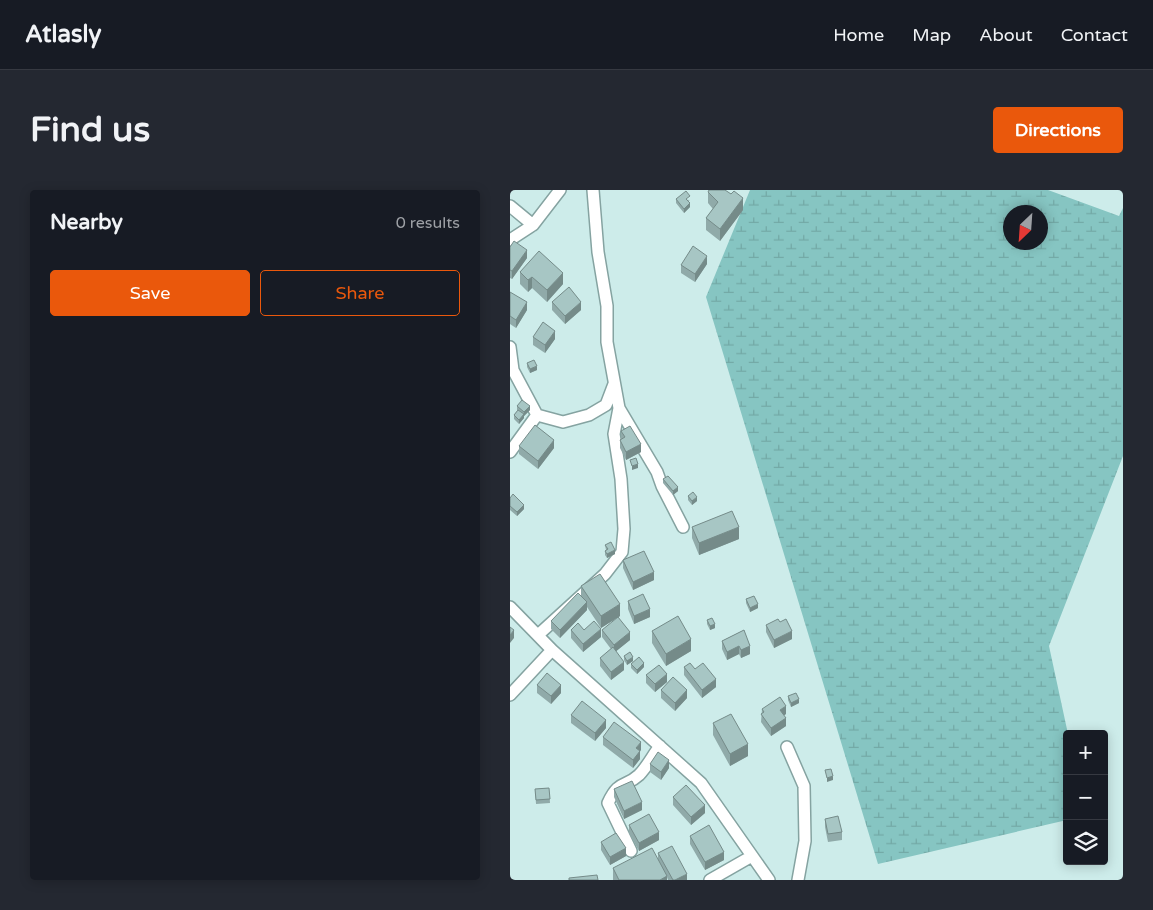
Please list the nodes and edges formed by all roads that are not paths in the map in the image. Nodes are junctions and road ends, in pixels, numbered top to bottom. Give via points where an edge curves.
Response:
1 (560, 190) edge
2 (593, 190) edge
3 (510, 206) edge
4 (533, 225) junction
5 (510, 240) edge
6 (510, 347) edge
7 (614, 384) junction
8 (620, 408) junction
9 (537, 414) junction
10 (510, 452) edge
11 (683, 527) dead end
12 (510, 607) edge
13 (538, 635) junction
14 (552, 650) junction
15 (510, 695) edge
16 (660, 746) junction
17 (788, 747) dead end
18 (631, 851) dead end
19 (752, 856) junction
20 (710, 880) edge
21 (769, 880) edge
22 (798, 880) edge

1 - 4 street
2 - 7 street
3 - 4 street
4 - 5 street
6 - 9 street via 513,370
7 - 8 street
7 - 9 street via 606,405 589,415 563,422
8 - 11 street via 657,472
8 - 13 street via 614,434 621,479 622,552 605,574
9 - 10 street
12 - 13 street
13 - 14 street
14 - 15 street
14 - 16 street
16 - 18 street via 638,776 622,783 608,803
16 - 19 street via 702,784
17 - 22 street via 804,786 805,841
19 - 20 street
19 - 21 street

